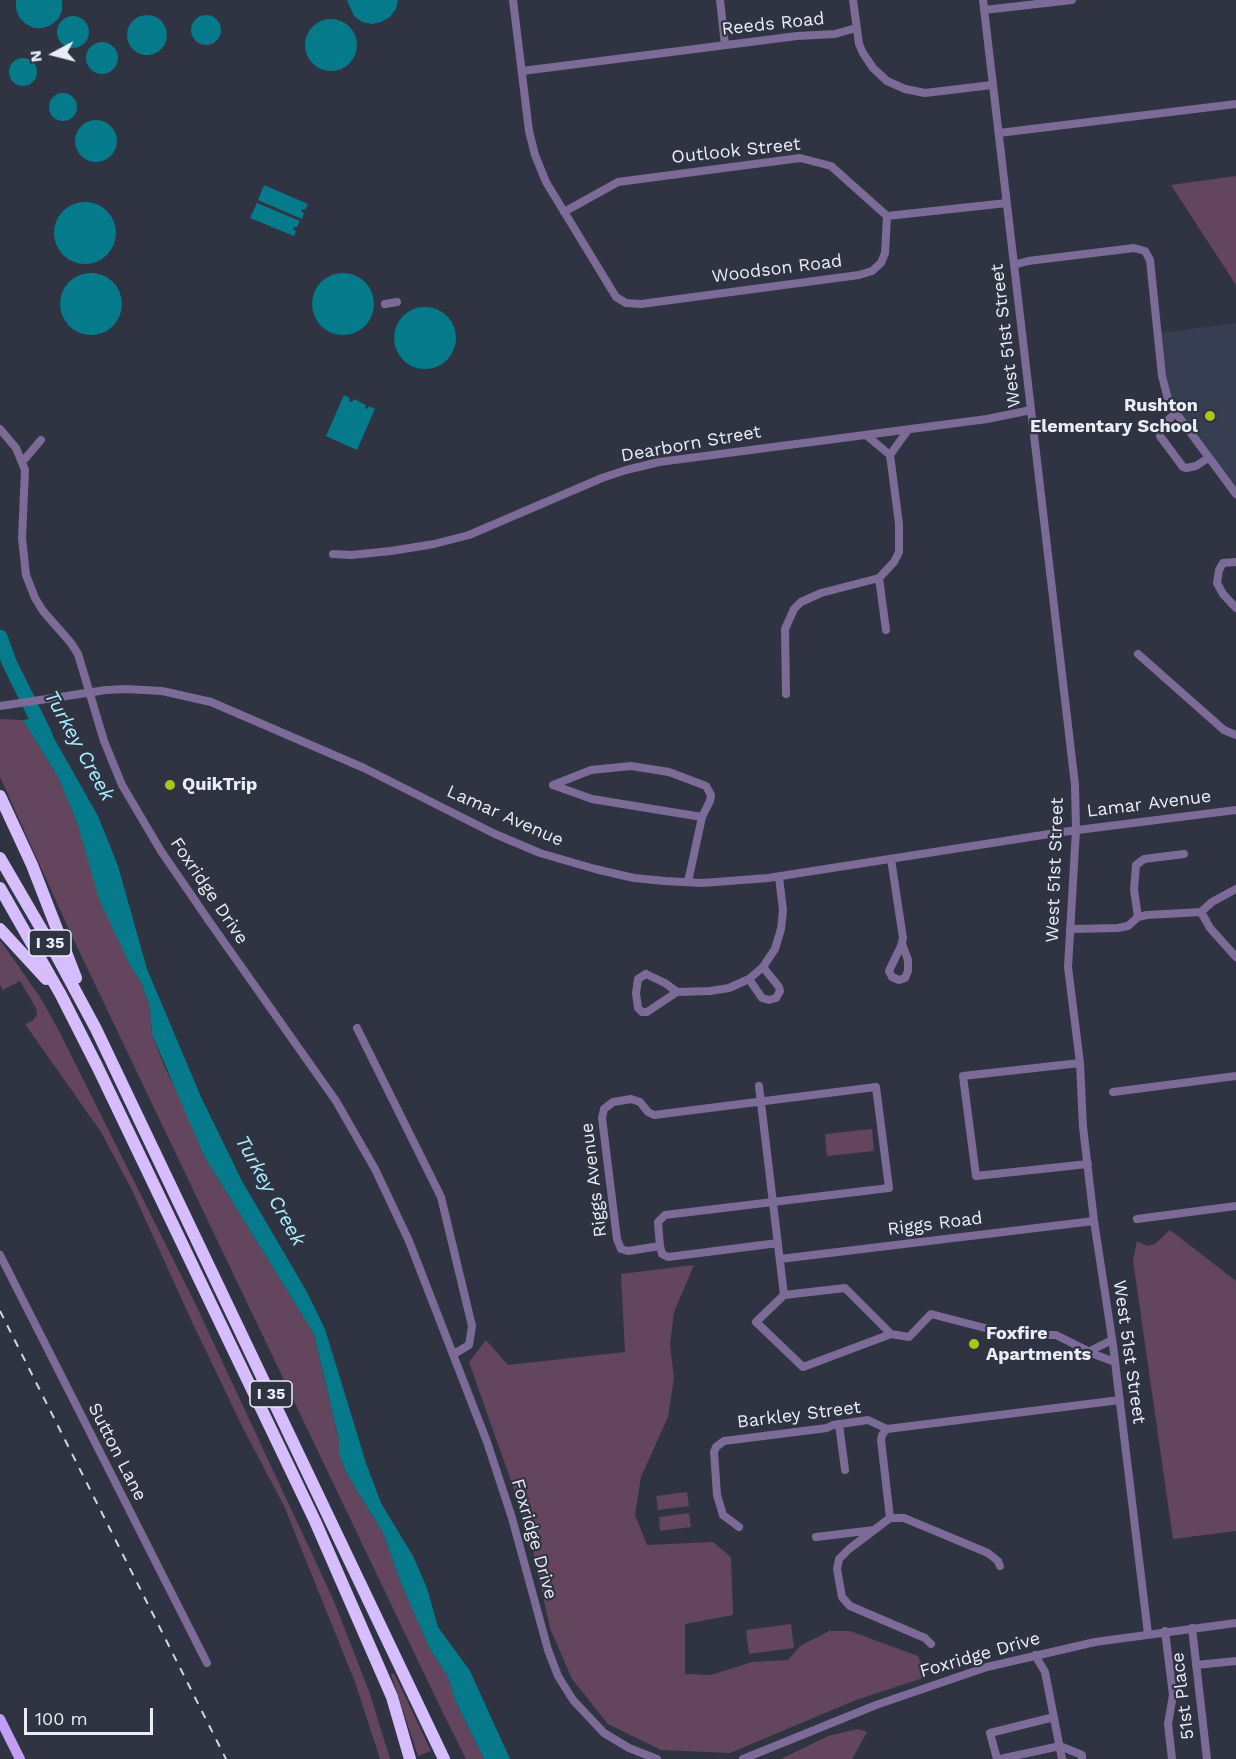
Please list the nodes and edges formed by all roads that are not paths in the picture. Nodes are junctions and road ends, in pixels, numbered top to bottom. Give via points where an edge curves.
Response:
1 (513, 0) edge
2 (720, 0) edge
3 (853, 0) edge
4 (983, 0) edge
5 (1072, 0) edge
6 (984, 10) junction
7 (856, 28) junction
8 (725, 45) junction
9 (522, 71) junction
10 (992, 85) junction
11 (1236, 104) edge
12 (999, 133) junction
13 (1007, 202) junction
14 (564, 212) junction
15 (887, 216) junction
16 (1014, 265) junction
17 (397, 302) dead end
18 (385, 304) dead end
19 (1031, 410) junction
20 (1176, 413) junction
21 (0, 429) edge
22 (908, 430) junction
23 (866, 435) junction
24 (41, 440) dead end
25 (890, 455) junction
26 (1208, 458) junction
27 (23, 460) junction
28 (1236, 494) edge
29 (333, 554) dead end
30 (1236, 561) edge
31 (879, 578) junction
32 (1236, 608) edge
33 (886, 630) dead end
34 (1138, 654) dead end
35 (90, 693) junction
36 (786, 694) dead end
37 (0, 706) edge
38 (1236, 735) edge
39 (0, 796) edge
40 (1236, 810) edge
41 (702, 817) junction
42 (1076, 830) junction
43 (1184, 854) dead end
44 (0, 858) edge
45 (891, 859) junction
46 (779, 877) junction
47 (688, 882) junction
48 (0, 888) edge
49 (1236, 889) edge
50 (1201, 912) junction
51 (1138, 917) junction
52 (0, 929) edge
53 (1070, 929) junction
54 (902, 944) dead end
55 (1236, 957) edge
56 (763, 967) junction
57 (749, 979) junction
58 (677, 992) junction
59 (61, 995) junction
60 (357, 1028) dead end
61 (96, 1029) junction
62 (1080, 1063) junction
63 (1236, 1076) edge
64 (759, 1086) dead end
65 (1113, 1092) dead end
66 (761, 1101) junction
67 (1088, 1164) junction
68 (774, 1202) junction
69 (1236, 1206) edge
70 (1137, 1219) dead end
71 (1094, 1221) junction
72 (778, 1243) junction
73 (660, 1246) junction
74 (0, 1255) edge
75 (780, 1258) junction
76 (784, 1295) junction
77 (891, 1334) junction
78 (1112, 1340) junction
79 (1090, 1351) junction
80 (454, 1354) junction
81 (1115, 1362) junction
82 (1120, 1400) junction
83 (840, 1424) junction
84 (887, 1429) junction
85 (845, 1470) dead end
86 (890, 1518) junction
87 (739, 1527) dead end
88 (874, 1530) junction
89 (816, 1538) dead end
90 (1000, 1566) dead end
91 (1236, 1623) edge
92 (1192, 1628) junction
93 (1165, 1631) junction
94 (1148, 1634) junction
95 (931, 1644) dead end
96 (1035, 1655) junction
97 (1236, 1661) edge
98 (207, 1662) dead end
99 (1196, 1665) junction
100 (1054, 1717) junction
101 (0, 1719) edge
102 (1060, 1746) junction
103 (20, 1759) edge
104 (410, 1759) edge
105 (444, 1759) edge
106 (657, 1759) edge
107 (743, 1759) edge
108 (999, 1759) edge
109 (1062, 1759) edge
110 (1082, 1759) edge
111 (1172, 1759) edge
112 (1207, 1759) edge

1 - 9 street
2 - 8 street
3 - 7 street
4 - 6 street, West 51st Street
5 - 6 street
6 - 10 street, West 51st Street
7 - 8 street, Reeds Road via 835,34
7 - 10 street via 867,61 896,86 925,93
8 - 9 street, Reeds Road
9 - 14 street via 535,155
10 - 12 street, West 51st Street
11 - 12 street
12 - 13 street, West 51st Street
13 - 15 street
13 - 16 street, West 51st Street
14 - 15 street, Outlook Street via 618,182 800,158 831,166
14 - 15 street, Woodson Road via 609,290 626,303 641,304 872,271 885,253
16 - 19 street, West 51st Street
16 - 20 street via 1145,250 1164,388
17 - 18 street
19 - 22 street, Dearborn Street
19 - 42 street, West 51st Street via 1073,772
20 - 26 street
20 - 26 street via 1160,427 1160,436 1186,468
21 - 27 street
22 - 23 street, Dearborn Street
22 - 25 street
23 - 25 street
23 - 29 street, Dearborn Street via 659,462 589,483 469,535 391,551
24 - 27 street
25 - 31 street via 899,552
26 - 28 street
27 - 35 street, Foxridge Drive via 21,537 26,574 43,611 78,654
30 - 32 street via 1223,563 1217,583
31 - 33 street
31 - 36 street via 821,593 794,609 785,629
34 - 38 street via 1224,730
35 - 37 street, Lamar Avenue
35 - 47 street, Lamar Avenue via 143,689 211,702 364,768 540,853 626,876
35 - 80 street, Foxridge Drive via 111,759 134,806 249,980 336,1101 362,1146 409,1241
39 - 61 highway via 32,865
40 - 42 street, Lamar Avenue
41 - 41 street via 592,799 553,785 604,767 631,766 669,772 709,788 710,801
41 - 47 street
42 - 45 street, Lamar Avenue
42 - 53 street, West 51st Street
43 - 51 street via 1144,859 1136,865
44 - 61 highway, I 35
45 - 46 street, Lamar Avenue
45 - 54 street
46 - 47 street, Lamar Avenue
46 - 56 street via 781,930
48 - 59 highway, I 35
49 - 50 street
50 - 51 street
50 - 55 street via 1209,928
51 - 53 street via 1128,926 1118,928
52 - 59 highway
53 - 62 street, West 51st Street via 1068,967
56 - 57 street
56 - 57 street via 779,987 776,998 762,998
57 - 58 street via 724,989
58 - 58 street via 644,974 637,982 638,1006 642,1012 649,1012
59 - 104 highway, I 35 via 315,1521 392,1697
60 - 80 street via 441,1197 472,1326 469,1345
61 - 105 highway, I 35
62 - 67 street, West 51st Street
62 - 67 street via 963,1076 976,1176
63 - 65 street
64 - 66 street
66 - 68 street
66 - 68 street via 876,1087 889,1188
66 - 73 street, Riggs Avenue via 654,1115 638,1101 627,1099 604,1109 619,1245 626,1251
67 - 71 street, West 51st Street
68 - 72 street
68 - 73 street via 665,1215 658,1223
69 - 70 street
71 - 75 street, Riggs Road
71 - 78 street, West 51st Street
72 - 73 street via 668,1257 662,1254
72 - 75 street
74 - 98 street, Sutton Lane
75 - 76 street
76 - 77 street via 845,1288
76 - 77 street via 756,1322 802,1367
77 - 79 street via 909,1337 931,1314 1012,1335 1056,1335
78 - 79 street
78 - 81 street, West 51st Street
79 - 81 street
80 - 106 street, Foxridge Drive via 512,1518 558,1676 573,1700 604,1733
81 - 82 street, West 51st Street
82 - 84 street, Barkley Street
82 - 94 street, West 51st Street
83 - 84 street, Barkley Street via 868,1420
83 - 85 street
83 - 87 street, Barkley Street via 726,1441 716,1447 713,1456 719,1505 723,1515
84 - 86 street via 881,1440
86 - 88 street
86 - 90 street via 904,1518 987,1553
88 - 89 street
88 - 95 street via 837,1563 842,1597 850,1606
91 - 92 street, Foxridge Drive
92 - 93 street, Foxridge Drive
92 - 99 street, 51st Place
93 - 94 street, Foxridge Drive
93 - 111 street via 1173,1695 1168,1724
94 - 96 street, Foxridge Drive
96 - 100 street via 1045,1672
96 - 107 street, Foxridge Drive via 924,1687
97 - 99 street
99 - 112 street, 51st Place
100 - 102 street
100 - 108 street via 990,1733
101 - 103 main road
102 - 108 street
102 - 109 street
102 - 110 street via 1082,1755

